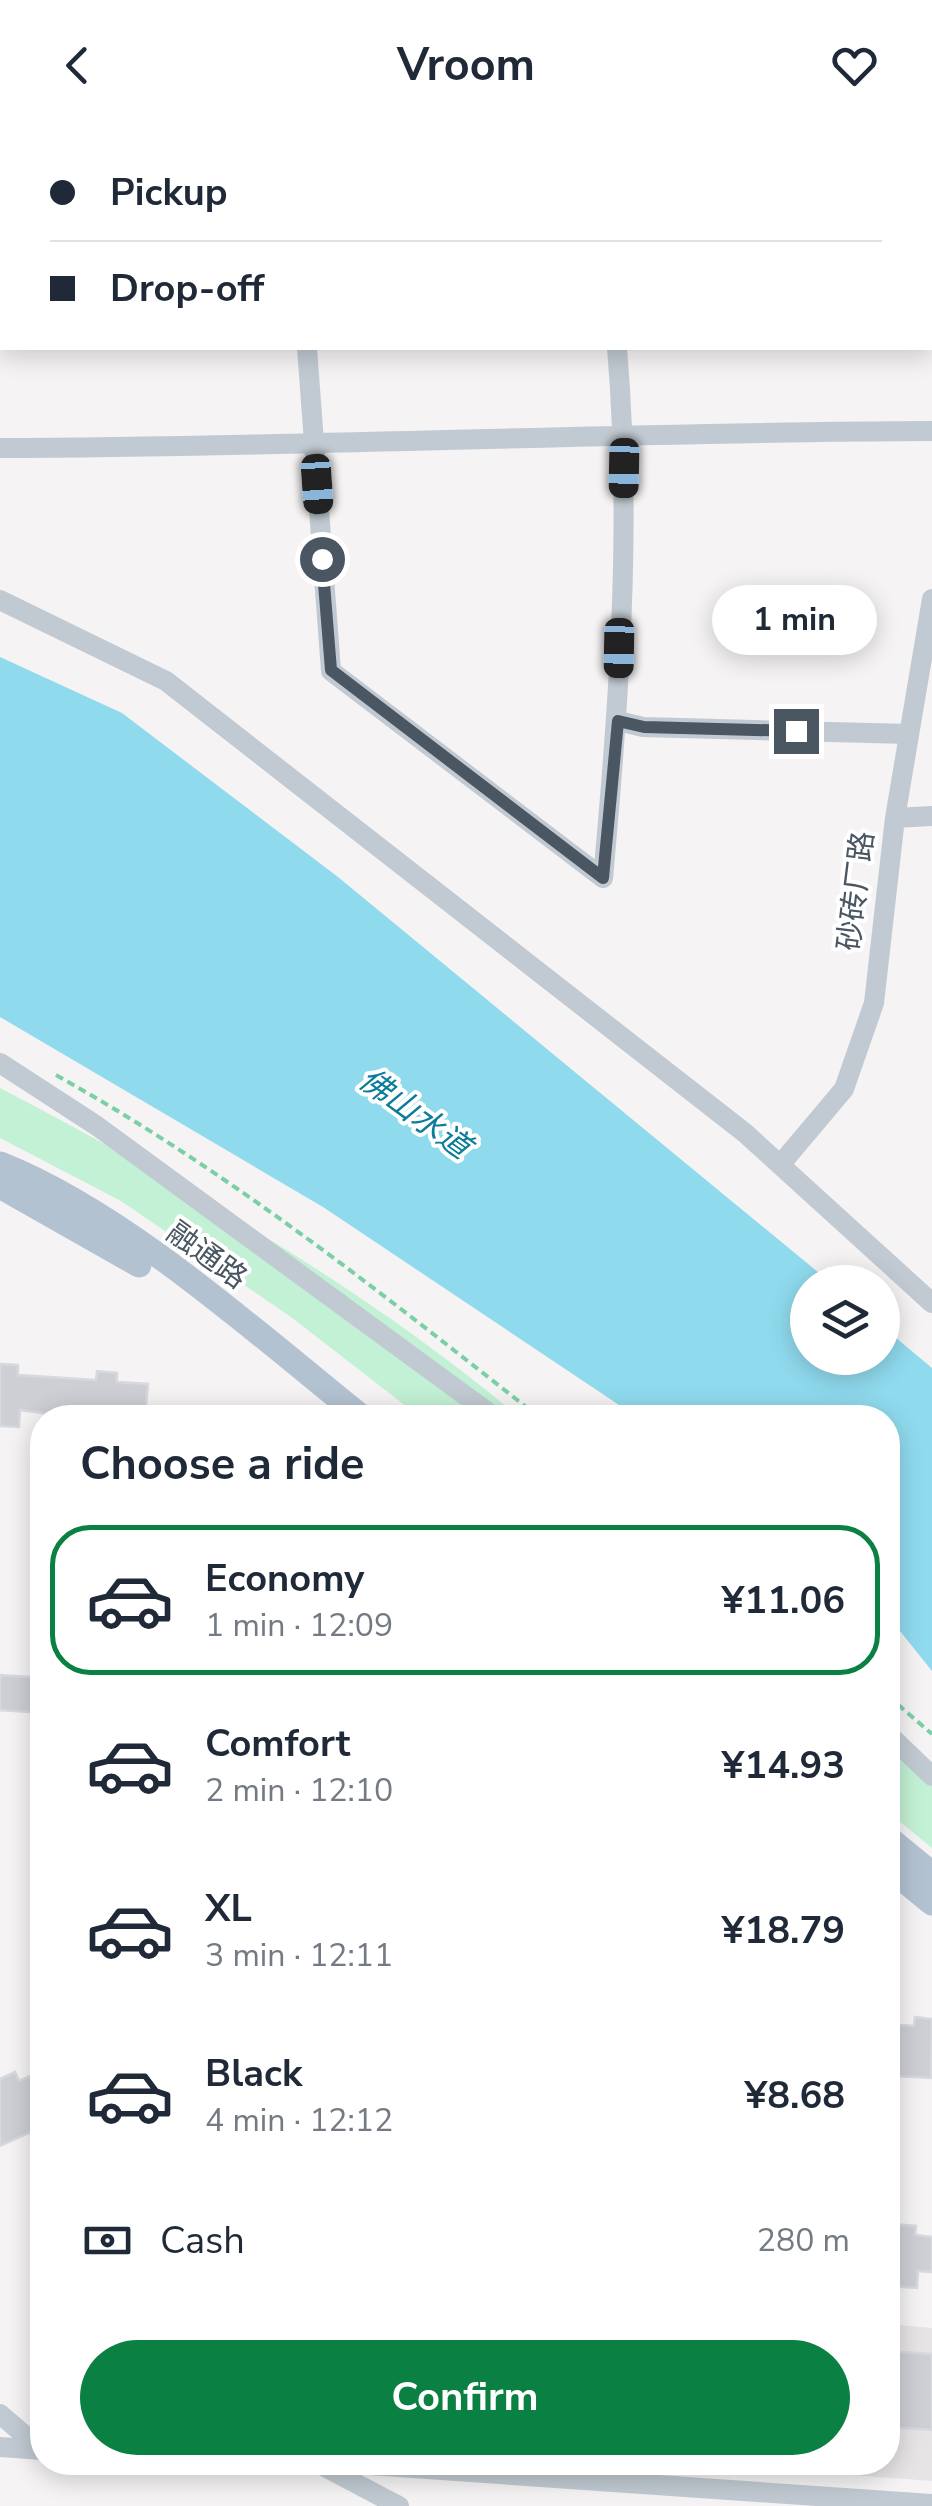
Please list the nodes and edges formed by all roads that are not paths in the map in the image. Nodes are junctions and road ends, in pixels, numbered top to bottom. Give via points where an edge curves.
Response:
1 (307, 350) edge
2 (617, 350) edge
3 (932, 431) edge
4 (624, 432) junction
5 (314, 447) junction
6 (0, 448) edge
7 (932, 599) edge
8 (0, 600) edge
9 (618, 721) junction
10 (909, 734) junction
11 (932, 816) edge
12 (895, 818) junction
13 (0, 1064) edge
14 (0, 1164) edge
15 (780, 1165) junction
16 (0, 1186) edge
17 (932, 1303) edge
18 (319, 1405) edge
19 (347, 1405) edge
20 (478, 1405) edge
21 (900, 1745) edge
22 (932, 1776) edge
23 (900, 1848) edge
24 (932, 1874) edge
25 (900, 1877) edge
26 (932, 1903) edge
27 (0, 2414) edge
28 (30, 2440) edge
29 (0, 2447) edge
30 (30, 2449) edge
31 (341, 2475) edge
32 (514, 2475) edge
33 (932, 2504) edge
34 (399, 2506) edge

1 - 5 street
2 - 4 street
3 - 4 street
4 - 5 street
4 - 9 street
5 - 6 street
5 - 9 street via 331,670 603,878
7 - 10 street, 砂砖厂路
8 - 15 street via 166,681
9 - 10 street
10 - 12 street, 砂砖厂路
11 - 12 street
12 - 15 street, 砂砖厂路 via 874,1004 844,1089
13 - 20 street via 97,1126
14 - 19 main road, 融通路 via 92,1213 199,1286
15 - 17 street
16 - 18 main road, 融通路 via 134,1262
21 - 22 street
23 - 24 main road
25 - 26 main road
27 - 28 street
29 - 30 street
31 - 34 street
32 - 33 street

